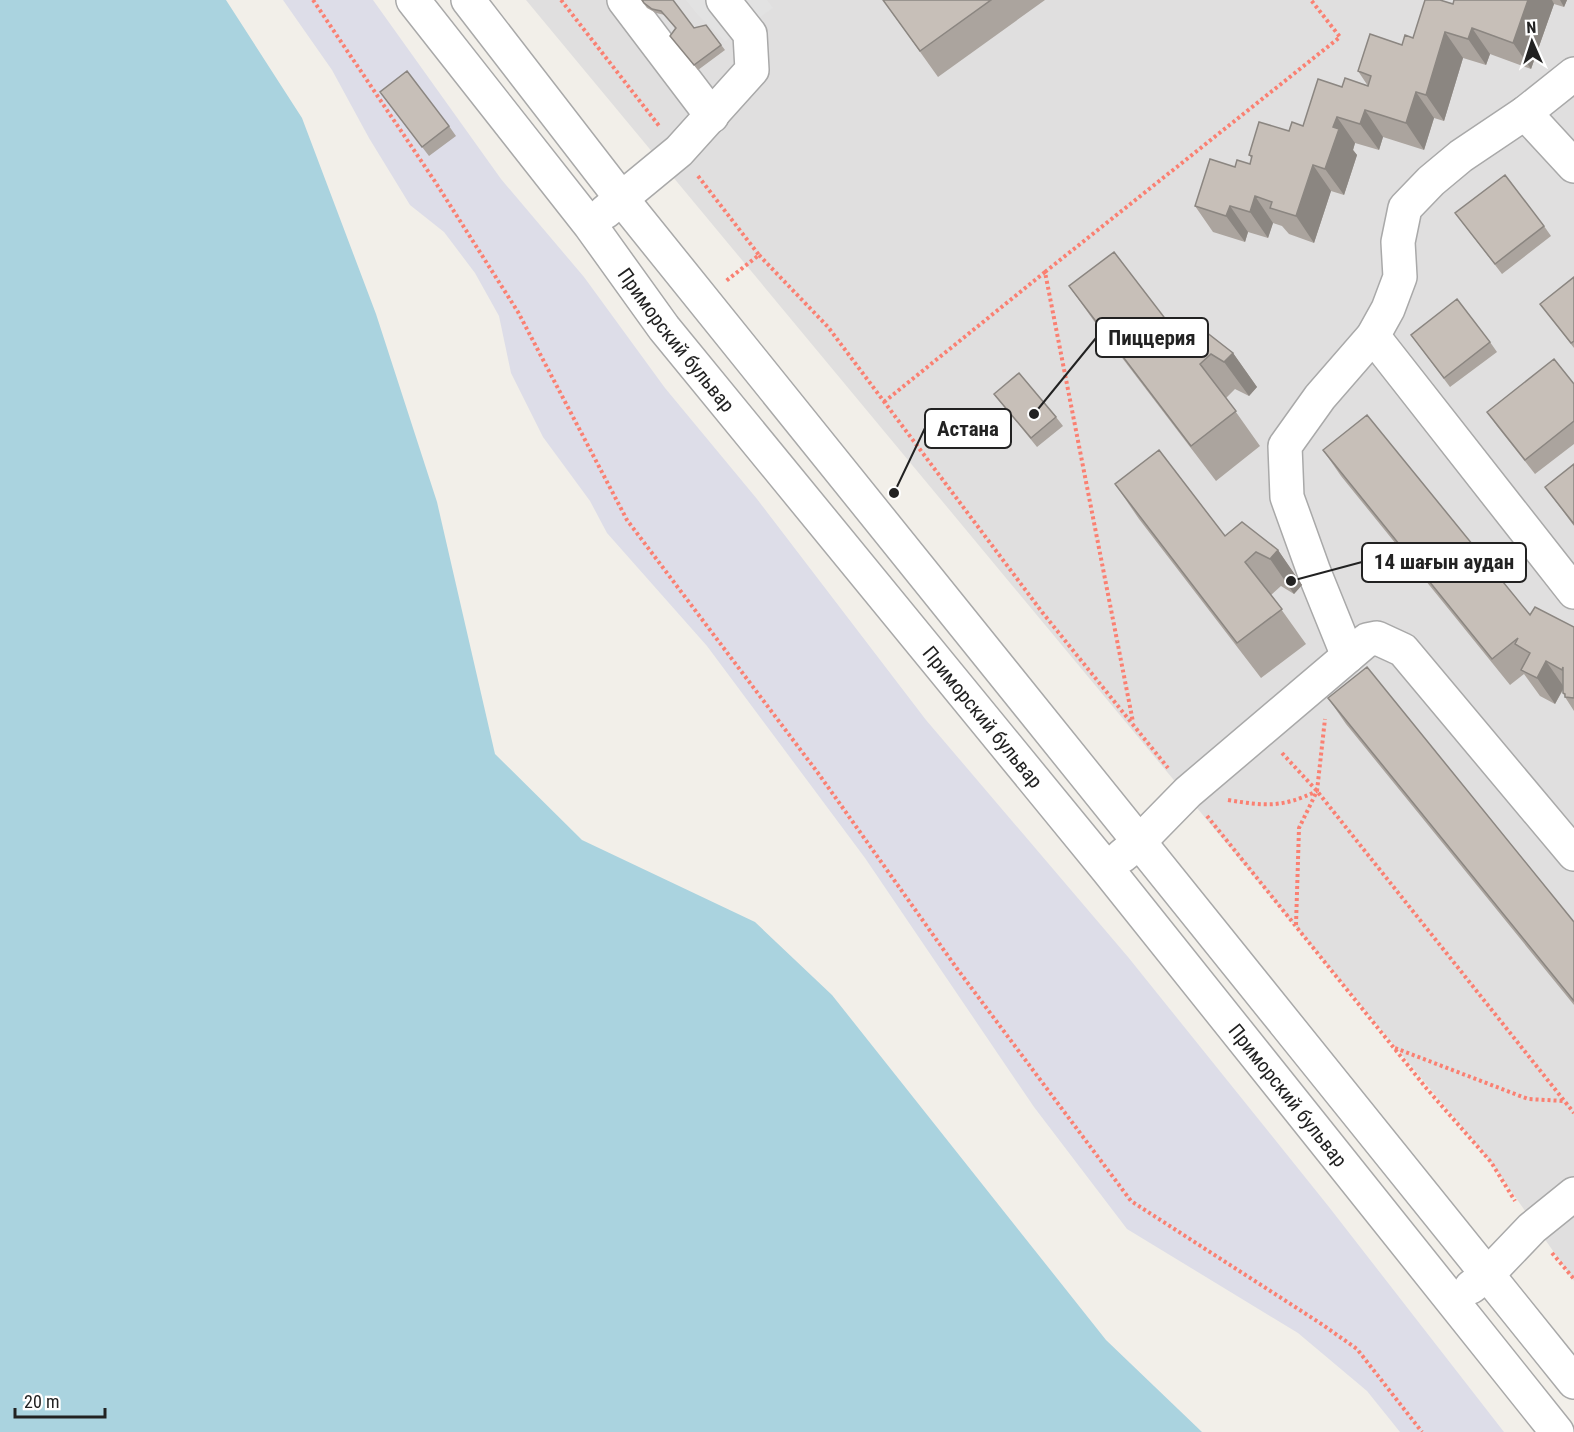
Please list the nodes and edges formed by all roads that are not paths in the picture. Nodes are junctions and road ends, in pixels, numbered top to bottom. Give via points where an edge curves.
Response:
1 (413, 0) edge
2 (468, 0) edge
3 (624, 0) edge
4 (723, 0) edge
5 (1574, 74) edge
6 (1525, 113) junction
7 (712, 116) junction
8 (1574, 166) edge
9 (621, 198) junction
10 (590, 225) junction
11 (1373, 336) junction
12 (1574, 592) edge
13 (1339, 664) junction
14 (1139, 842) junction
15 (1574, 854) edge
16 (1107, 869) junction
17 (1574, 1194) edge
18 (1488, 1274) junction
19 (1453, 1302) junction
20 (1574, 1382) edge
21 (1557, 1432) edge

1 - 10 street, Приморский бульвар
2 - 9 street
3 - 7 street
4 - 7 street via 750,34 752,70
5 - 6 street
6 - 8 street
6 - 11 street via 1461,156 1405,208 1398,242 1400,278
7 - 9 street via 679,151
9 - 10 street
9 - 14 street
10 - 16 street, Приморский бульвар via 664,328
11 - 12 street
11 - 13 street via 1320,397 1285,446 1287,497 1314,572
13 - 14 street via 1188,792
13 - 15 street via 1366,640 1377,638 1403,650
14 - 16 street
14 - 18 street
16 - 19 street, Приморский бульвар
17 - 18 street via 1532,1228
18 - 19 street
18 - 20 street
19 - 21 street, Приморский бульвар

